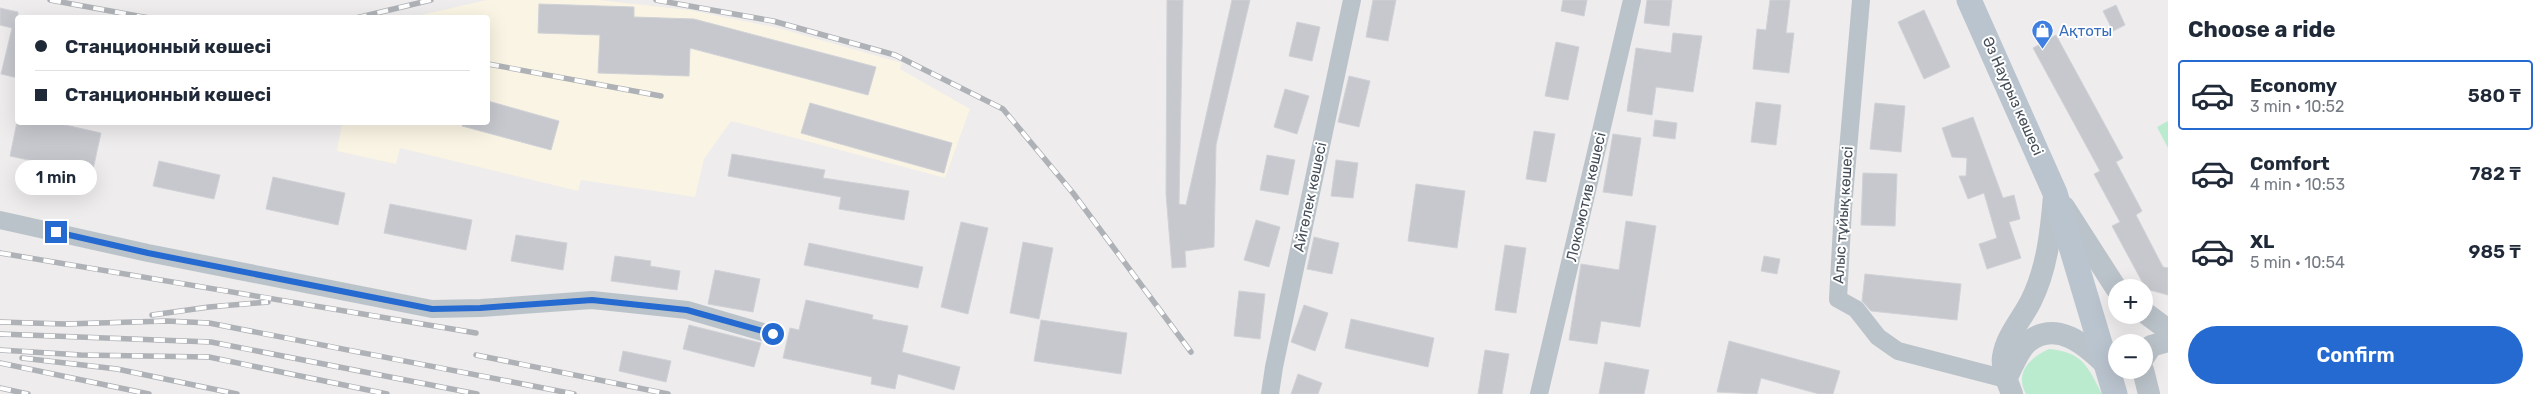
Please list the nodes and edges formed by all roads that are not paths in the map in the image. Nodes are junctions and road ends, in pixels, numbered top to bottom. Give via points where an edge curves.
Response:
1 (1352, 0) edge
2 (1632, 0) edge
3 (1860, 0) edge
4 (1969, 0) edge
5 (2055, 193) junction
6 (0, 220) edge
7 (2110, 279) edge
8 (2153, 319) edge
9 (2168, 330) edge
10 (773, 334) dead end
11 (2168, 341) edge
12 (2153, 345) edge
13 (2106, 365) junction
14 (2145, 379) edge
15 (2009, 387) edge
16 (1270, 394) edge
17 (1539, 394) edge
18 (2115, 394) edge
19 (2149, 394) edge

1 - 16 street, Айгөлек көшесі
2 - 17 street, Локомотив көшесі
3 - 15 street, Алыс тұйық көшесі via 1838,299 1856,309 1878,337 1898,351
4 - 5 main road, Әз Наурыз көшесі
5 - 7 street
5 - 13 main road, Әз Наурыз көшесі
5 - 15 street via 2045,262 2031,301 2008,340 2002,358
6 - 10 street via 432,309 592,300 687,310
8 - 9 street
11 - 12 street
13 - 15 street via 2076,340 2052,332 2027,343
13 - 18 main road, Әз Наурыз көшесі
14 - 19 street

